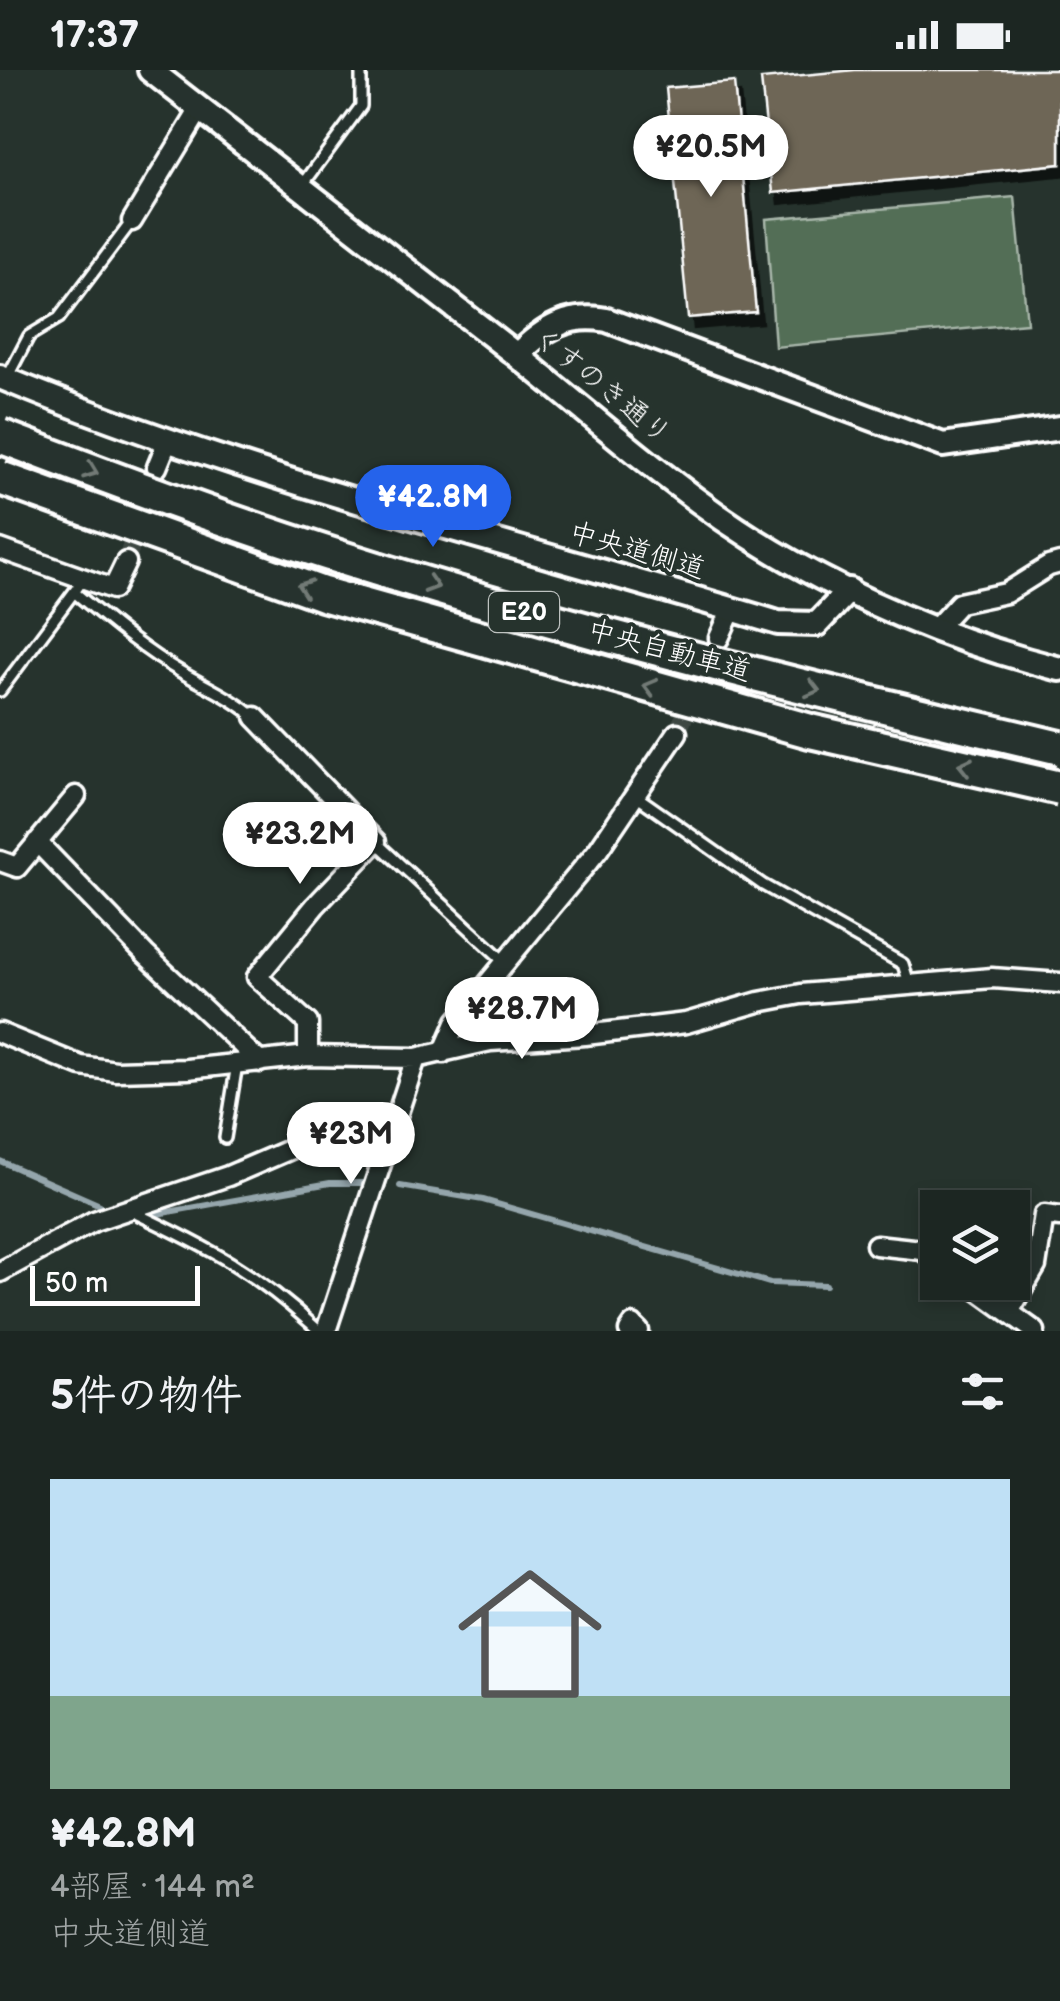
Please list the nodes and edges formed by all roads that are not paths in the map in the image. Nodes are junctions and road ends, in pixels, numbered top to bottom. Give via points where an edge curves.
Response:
1 (150, 70) edge
2 (361, 70) edge
3 (200, 108) junction
4 (301, 188) junction
5 (132, 221) joint
6 (516, 355) junction
7 (3, 379) edge
8 (1060, 428) edge
9 (0, 436) edge
10 (168, 440) junction
11 (157, 466) tunnel mouth
12 (0, 478) edge
13 (0, 549) edge
14 (126, 562) tunnel mouth
15 (1060, 563) edge
16 (78, 586) junction
17 (849, 590) junction
18 (732, 609) junction
19 (936, 629) junction
20 (719, 638) tunnel mouth
21 (1060, 669) edge
22 (0, 691) edge
23 (255, 718) joint
24 (676, 732) tunnel mouth
25 (1060, 748) edge
26 (1060, 788) edge
27 (76, 796) dead end
28 (636, 796) junction
29 (38, 842) junction
30 (376, 842) junction
31 (0, 860) edge
32 (505, 962) junction
33 (910, 982) junction
34 (1060, 983) edge
35 (0, 1034) edge
36 (443, 1053) junction
37 (308, 1056) junction
38 (416, 1058) junction
39 (260, 1062) junction
40 (237, 1064) junction
41 (397, 1119) junction
42 (225, 1138) dead end
43 (128, 1210) junction
44 (1060, 1217) edge
45 (876, 1245) dead end
46 (920, 1250) edge
47 (0, 1272) edge
48 (992, 1300) edge
49 (1009, 1312) junction
50 (323, 1331) edge
51 (628, 1331) edge
52 (639, 1331) edge
53 (1035, 1331) edge

1 - 3 street, くすのき通り
2 - 4 lane via 360,106
3 - 4 street, くすのき通り
3 - 5 street
4 - 6 street, くすのき通り
5 - 7 lane via 59,318 29,336
6 - 8 street via 546,328 591,317 943,445
6 - 17 street, くすのき通り via 698,501
7 - 10 street, 中央道側道
9 -> 25 highway, 中央自動車道 / E20, bridge via 340,558 542,618
10 - 11 street
10 - 18 street, 中央道側道
26 -> 12 highway, 中央自動車道 / E20, bridge via 810,732 360,605
13 - 16 street
14 - 16 street via 113,588
15 - 19 street via 1006,593 959,602
16 - 22 lane
16 - 23 lane via 133,640
17 - 18 street, 中央道側道 via 817,624 778,623
17 - 19 street, くすのき通り
18 - 20 street
19 - 21 street, くすのき通り
23 - 30 street
24 - 28 street
27 - 29 street
28 - 32 street
28 - 33 lane via 763,885 903,964
29 - 31 street via 16,867
29 - 39 street
30 - 32 lane
30 - 37 street via 257,976 308,1022
32 - 36 street via 457,1022
33 - 34 street
33 - 36 street via 773,999 686,1023 490,1041
35 - 40 street via 81,1066 116,1071
36 - 38 street
37 - 38 street
37 - 39 street
38 - 41 street
39 - 40 street
40 - 42 lane
41 - 43 street via 312,1140
41 - 50 street
43 - 47 street via 58,1238
43 - 50 lane via 246,1270
44 - 49 street via 1044,1215 1036,1266
45 - 46 street
48 - 49 street
49 - 53 street
51 - 52 street

